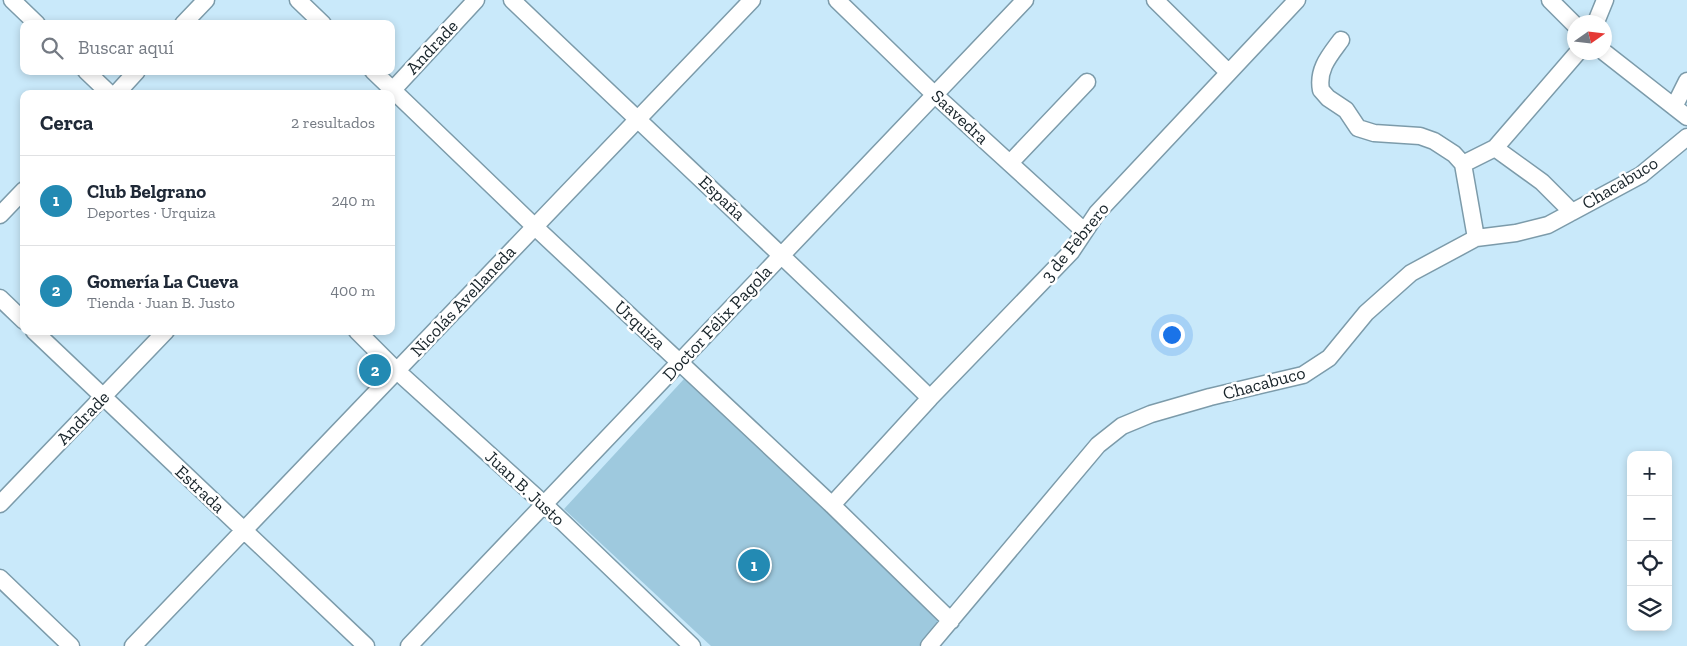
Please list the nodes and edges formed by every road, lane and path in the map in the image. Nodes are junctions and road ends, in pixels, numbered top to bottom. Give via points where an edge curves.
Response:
1 (12, 0) edge
2 (206, 0) edge
3 (298, 0) edge
4 (476, 0) edge
5 (512, 0) edge
6 (752, 0) edge
7 (837, 0) edge
8 (1025, 0) edge
9 (1155, 0) edge
10 (1297, 0) edge
11 (1550, 0) edge
12 (1605, 0) edge
13 (1599, 15) edge
14 (1567, 17) edge
15 (33, 20) edge
16 (187, 20) edge
17 (319, 20) edge
18 (1341, 40) dead end
19 (1612, 58) edge
20 (1571, 60) edge
21 (1228, 72) junction
22 (90, 75) edge
23 (133, 75) edge
24 (376, 75) edge
25 (1687, 81) edge
26 (1087, 82) dead end
27 (106, 90) edge
28 (120, 90) edge
29 (388, 90) edge
30 (392, 90) edge
31 (936, 95) junction
32 (395, 97) edge
33 (1680, 112) edge
34 (636, 119) junction
35 (1687, 137) edge
36 (1495, 148) junction
37 (1010, 163) junction
38 (1463, 164) junction
39 (20, 194) edge
40 (1572, 212) junction
41 (0, 215) edge
42 (534, 226) junction
43 (1084, 231) junction
44 (1476, 238) junction
45 (782, 254) junction
46 (0, 298) edge
47 (20, 317) edge
48 (38, 335) edge
49 (162, 335) edge
50 (361, 335) edge
51 (680, 362) junction
52 (397, 371) junction
53 (102, 397) junction
54 (930, 398) junction
55 (0, 504) edge
56 (545, 505) junction
57 (832, 505) junction
58 (245, 531) junction
59 (0, 578) edge
60 (951, 621) junction
61 (70, 646) edge
62 (134, 646) edge
63 (366, 646) edge
64 (409, 646) edge
65 (692, 646) edge
66 (929, 646) edge

1 - 15 street
2 - 16 street
3 - 17 street
4 - 30 street, Andrade
5 - 34 street, España
6 - 34 street, Nicolás Avellaneda
7 - 31 street, Saavedra
8 - 31 street, Doctor Félix Pagola
9 - 21 street
10 - 21 street, 3 de Febrero
11 - 14 street
12 - 13 street
18 - 38 street via 1321,72 1321,90 1328,98 1346,110 1358,128 1434,140
19 - 33 street
20 - 36 street
21 - 43 street, 3 de Febrero
22 - 27 street
23 - 28 street
24 - 29 street, Urquiza
25 - 33 street
26 - 37 street
31 - 37 street, Saavedra
31 - 45 street, Doctor Félix Pagola
32 - 42 street, Urquiza
34 - 42 street, Nicolás Avellaneda
34 - 45 street, España
35 - 40 street, Chacabuco via 1641,174
36 - 38 street
36 - 40 street via 1542,182
37 - 43 street, Saavedra
38 - 44 street
39 - 41 street
40 - 44 street, Chacabuco via 1531,230
42 - 51 street, Urquiza
42 - 52 street, Nicolás Avellaneda
43 - 54 street, 3 de Febrero via 1071,252
44 - 60 street, Chacabuco via 1411,273 1389,290 1317,368 1303,375 1150,414 1113,433 1098,445
45 - 51 street, Doctor Félix Pagola
45 - 54 street, España
46 - 47 street
48 - 53 street, Estrada
49 - 53 street, Andrade
50 - 52 street, Juan B. Justo
51 - 56 street, Doctor Félix Pagola
51 - 57 street, Urquiza
52 - 56 street, Juan B. Justo
52 - 58 street, Nicolás Avellaneda
53 - 55 street, Andrade
53 - 58 street, Estrada
54 - 57 street, 3 de Febrero
56 - 64 street, Doctor Félix Pagola
56 - 65 street, Juan B. Justo
57 - 60 street, Urquiza
58 - 62 street, Nicolás Avellaneda
58 - 63 street, Estrada
59 - 61 street
60 - 66 street, Chacabuco

